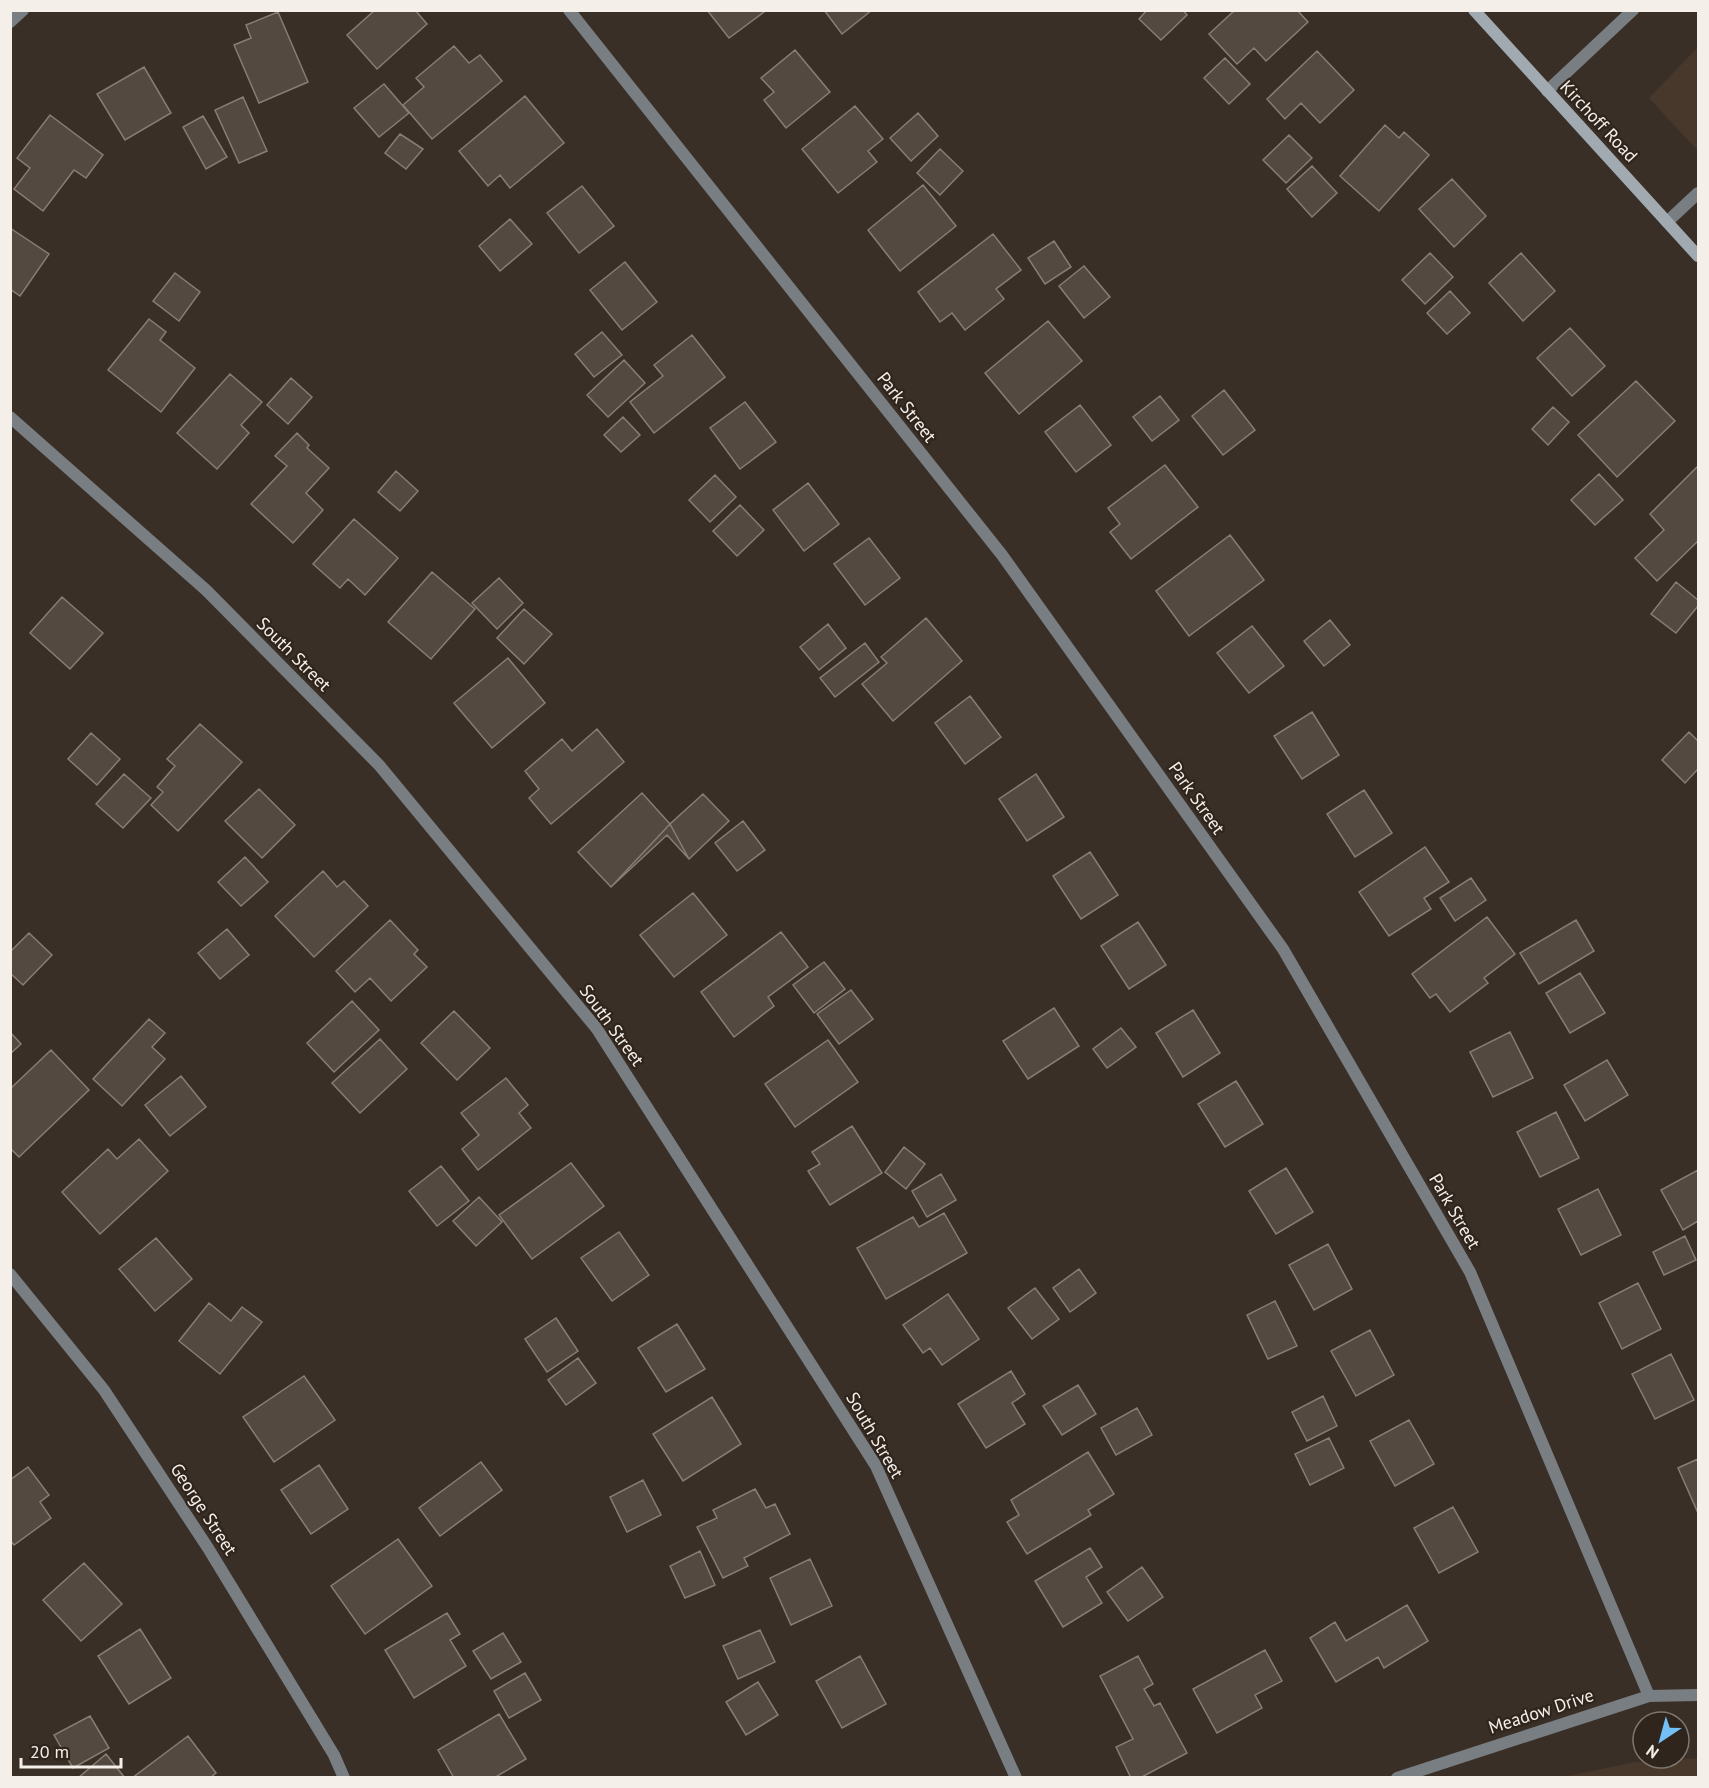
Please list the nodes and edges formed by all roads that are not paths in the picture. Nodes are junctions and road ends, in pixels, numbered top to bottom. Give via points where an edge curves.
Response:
1 (23, 10) edge
2 (569, 10) edge
3 (1474, 10) edge
4 (1633, 10) edge
5 (10, 22) edge
6 (1547, 91) junction
7 (1698, 193) edge
8 (1667, 222) junction
9 (1698, 256) edge
10 (10, 417) edge
11 (10, 1274) edge
12 (1698, 1695) edge
13 (1648, 1696) junction
14 (344, 1778) edge
15 (1016, 1778) edge
16 (1397, 1778) edge

1 - 5 street
2 - 13 street, Park Street via 1002,555 1282,949 1470,1272
3 - 6 main road, Kirchoff Road
4 - 6 street
6 - 8 main road, Kirchoff Road
7 - 8 street
8 - 9 main road, Kirchoff Road
10 - 15 street, South Street via 206,590 379,765 597,1029 876,1466
11 - 14 street, George Street via 111,1399 208,1548 334,1755
12 - 13 street, Meadow Drive
13 - 16 street, Meadow Drive

